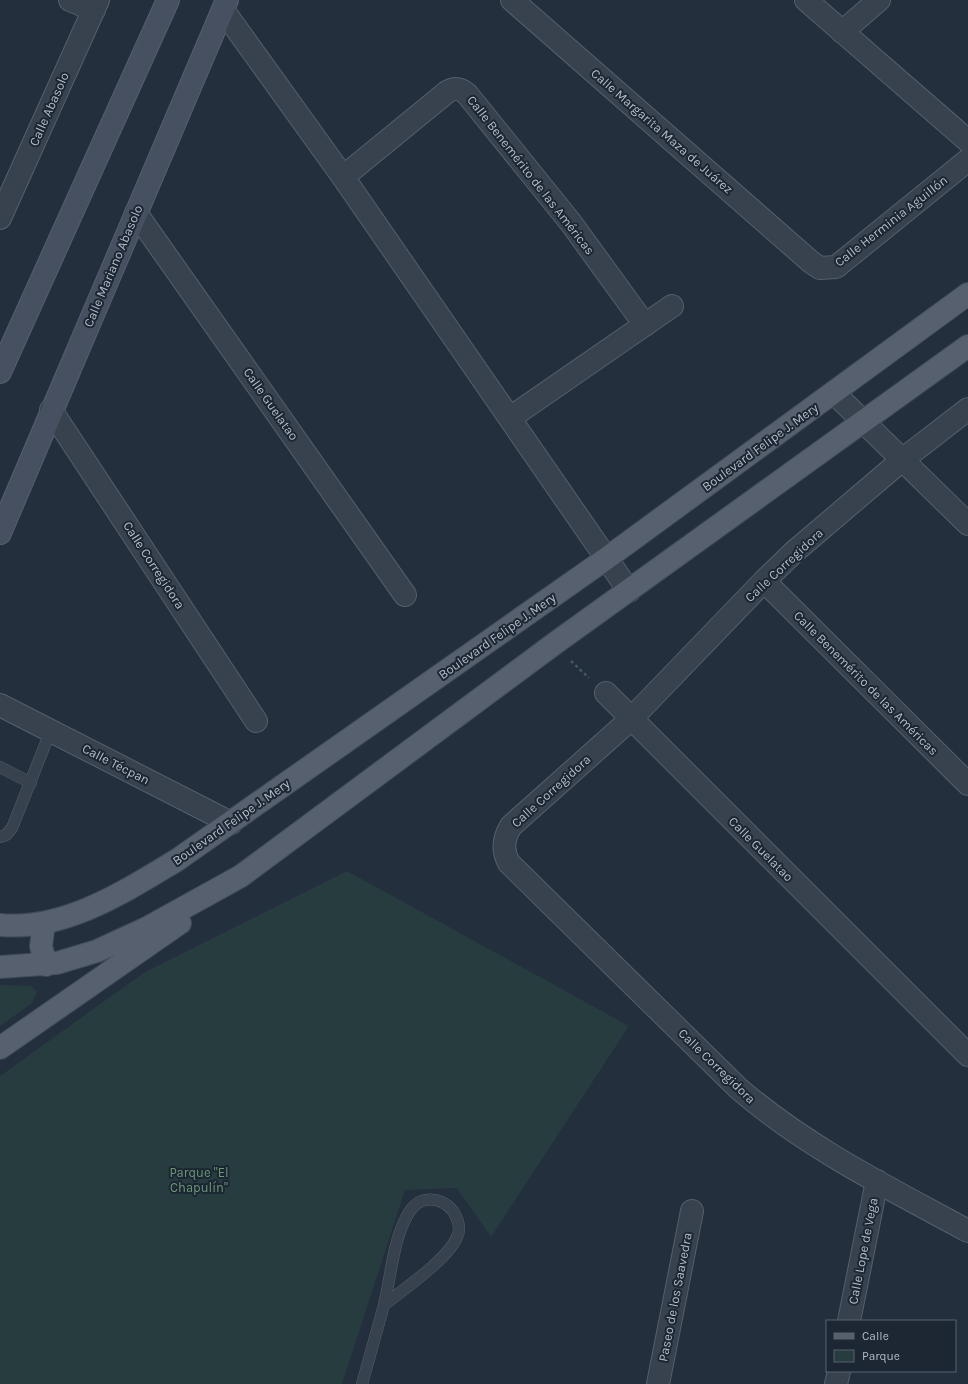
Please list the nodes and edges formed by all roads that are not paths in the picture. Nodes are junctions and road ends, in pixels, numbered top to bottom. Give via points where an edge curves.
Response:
1 (70, 0) edge
2 (168, 0) edge
3 (512, 0) edge
4 (806, 0) edge
5 (879, 0) edge
6 (96, 5) edge
7 (225, 5) edge
8 (842, 32) junction
9 (968, 141) edge
10 (968, 160) edge
11 (344, 177) junction
12 (136, 213) junction
13 (0, 218) edge
14 (811, 262) joint
15 (968, 294) edge
16 (672, 306) dead end
17 (645, 324) junction
18 (968, 346) edge
19 (0, 372) edge
20 (834, 393) junction
21 (968, 409) edge
22 (51, 410) junction
23 (510, 418) junction
24 (862, 421) junction
25 (902, 460) junction
26 (968, 524) edge
27 (0, 533) edge
28 (607, 558) junction
29 (764, 581) junction
30 (629, 591) junction
31 (405, 595) dead end
32 (606, 693) road end
33 (0, 705) edge
34 (631, 719) junction
35 (256, 721) dead end
36 (51, 730) junction
37 (0, 767) edge
38 (31, 783) junction
39 (968, 784) edge
40 (231, 823) junction
41 (0, 837) edge
42 (241, 876) junction
43 (44, 923) junction
44 (0, 925) edge
45 (46, 965) junction
46 (0, 967) edge
47 (0, 1048) edge
48 (968, 1055) edge
49 (877, 1181) junction
50 (692, 1211) dead end
51 (968, 1231) edge
52 (384, 1304) junction
53 (849, 1320) edge
54 (839, 1372) edge
55 (362, 1384) edge
56 (658, 1384) edge
57 (836, 1384) edge

1 - 6 street
2 - 19 main road
3 - 14 street, Calle Margarita Maza de Juárez
4 - 8 street
5 - 8 street
6 - 13 street, Calle Abasolo
7 - 11 street
7 - 12 main road, Calle Mariano Abasolo
8 - 9 street
10 - 14 street, Calle Herminia Aguillón via 836,267 820,268
11 - 17 street, Calle Benemérito de las Américas via 447,92 462,89 571,223
11 - 23 street
12 - 22 main road, Calle Mariano Abasolo
12 - 31 street, Calle Guelatao
15 - 20 main road, Boulevard Felipe J. Mery
16 - 17 street
17 - 23 street
18 - 24 main road
20 - 24 street
20 - 28 main road, Boulevard Felipe J. Mery
21 - 25 street, Calle Corregidora
22 - 27 main road, Calle Mariano Abasolo
22 - 35 street, Calle Corregidora
23 - 28 street
24 - 25 street
24 - 30 main road
25 - 26 street
25 - 29 street, Calle Corregidora via 794,552
28 - 30 street
28 - 40 main road, Boulevard Felipe J. Mery
29 - 34 street, Calle Corregidora
29 - 39 street, Calle Benemérito de las Américas
30 - 42 main road
32 - 34 street, Calle Guelatao
33 - 36 street, Calle Técpan
34 - 48 street, Calle Guelatao
34 - 49 street, Calle Corregidora via 511,826 505,835 505,856 509,863 749,1098 790,1128
36 - 38 lane
36 - 40 street, Calle Técpan
37 - 38 lane
38 - 41 lane via 12,828
40 - 43 main road, Boulevard Felipe J. Mery via 137,884 95,906
42 - 45 main road via 126,938 97,951
42 - 47 main road via 168,933
43 - 44 main road, Boulevard Felipe J. Mery
43 - 45 main road via 41,946
45 - 46 main road
49 - 51 street, Calle Corregidora
49 - 53 street, Calle Lope de Vega
50 - 56 street, Paseo de los Saavedra
52 - 52 lane via 399,1237 409,1212 424,1200 432,1199 447,1205 453,1211 459,1225 453,1247
52 - 55 lane
54 - 57 street

